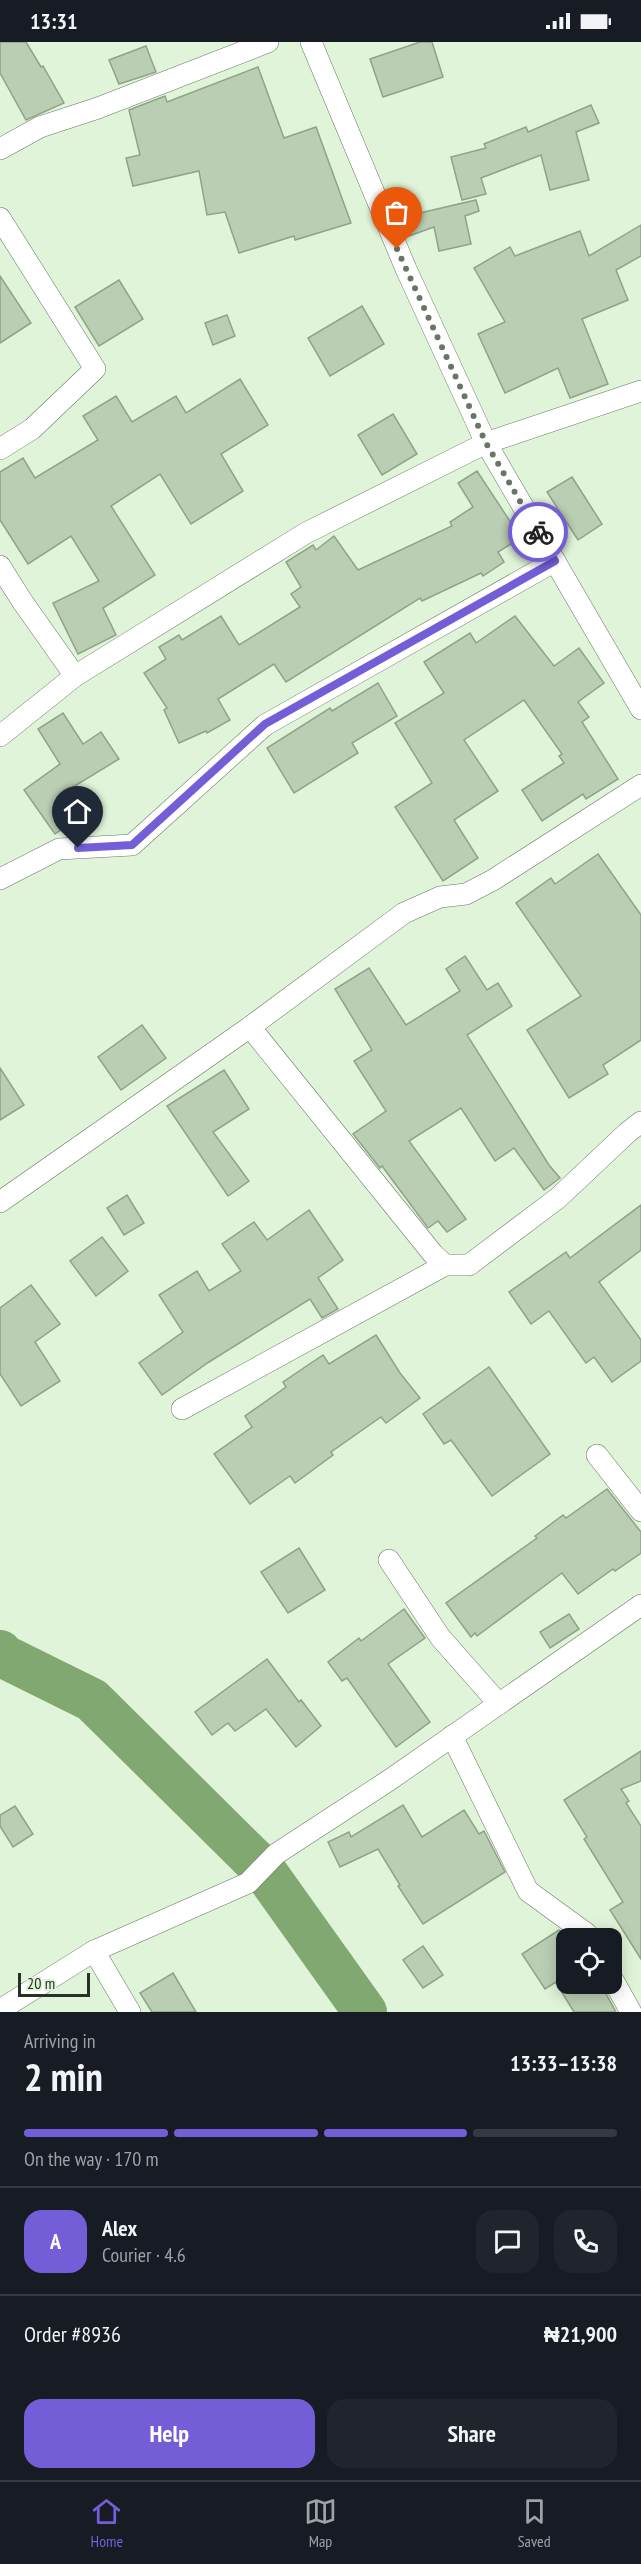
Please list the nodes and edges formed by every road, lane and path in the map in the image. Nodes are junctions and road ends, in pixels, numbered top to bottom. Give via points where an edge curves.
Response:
1 (268, 42) edge
2 (311, 42) edge
3 (0, 149) edge
4 (0, 218) edge
5 (641, 391) edge
6 (486, 443) junction
7 (0, 449) edge
8 (555, 561) junction
9 (0, 566) edge
10 (75, 676) junction
11 (641, 709) edge
12 (0, 736) edge
13 (641, 785) edge
14 (0, 879) edge
15 (250, 1027) junction
16 (641, 1122) edge
17 (0, 1202) edge
18 (445, 1264) junction
19 (182, 1409) dead end
20 (597, 1455) dead end
21 (641, 1511) edge
22 (389, 1560) dead end
23 (641, 1605) edge
24 (498, 1704) junction
25 (452, 1736) junction
26 (579, 1928) edge
27 (94, 1951) junction
28 (621, 1994) edge
29 (0, 2010) edge
30 (130, 2012) edge
31 (632, 2012) edge

1 - 3 street via 40,127
2 - 6 street via 406,269
4 - 7 street via 95,369 32,429
5 - 6 street
6 - 8 street
6 - 10 street via 306,533
8 - 11 street
8 - 14 street via 265,724 132,845 59,849
9 - 10 street
10 - 12 street
13 - 15 street via 493,880 465,894 440,897 404,913
15 - 17 street
15 - 18 street
16 - 18 street via 558,1198 470,1265
18 - 19 street
20 - 21 street
22 - 24 street via 440,1637
23 - 24 street
24 - 25 street
25 - 26 street via 528,1891
25 - 27 street via 276,1854 248,1883
27 - 29 street
27 - 30 street
28 - 31 street

